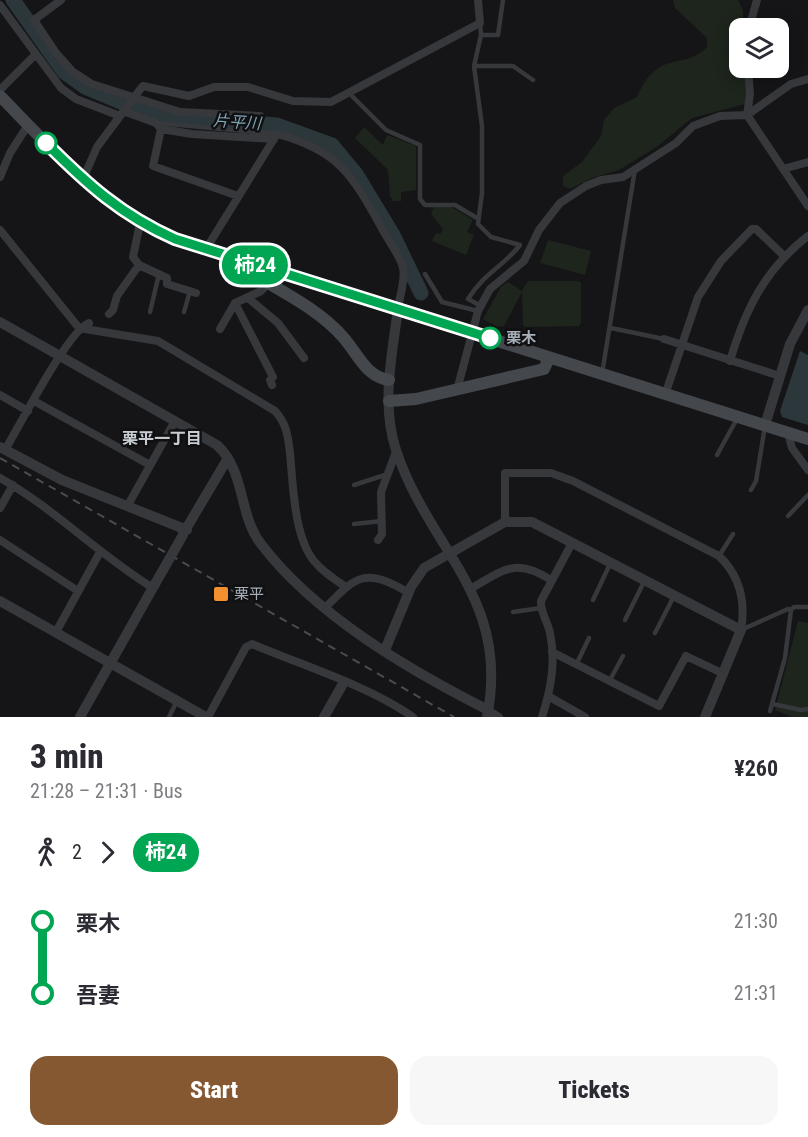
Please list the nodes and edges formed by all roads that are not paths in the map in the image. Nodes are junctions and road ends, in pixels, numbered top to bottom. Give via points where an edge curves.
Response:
1 (61, 0) edge
2 (478, 0) edge
3 (503, 0) edge
4 (756, 0) edge
5 (0, 5) edge
6 (752, 18) edge
7 (480, 23) junction
8 (481, 34) junction
9 (35, 55) junction
10 (474, 66) junction
11 (749, 78) edge
12 (808, 79) edge
13 (533, 80) dead end
14 (0, 90) edge
15 (349, 93) junction
16 (0, 96) edge
17 (123, 111) junction
18 (747, 115) junction
19 (260, 116) dead end
20 (28, 125) junction
21 (159, 126) junction
22 (275, 136) junction
23 (808, 162) edge
24 (635, 169) junction
25 (783, 169) junction
26 (0, 177) edge
27 (83, 179) junction
28 (238, 196) junction
29 (808, 206) edge
30 (477, 218) junction
31 (140, 223) junction
32 (0, 231) edge
33 (807, 241) edge
34 (520, 245) junction
35 (530, 247) junction
36 (206, 249) junction
37 (784, 256) junction
38 (139, 265) junction
39 (496, 267) junction
40 (270, 269) junction
41 (159, 274) junction
42 (425, 274) dead end
43 (505, 277) junction
44 (268, 283) junction
45 (193, 292) joint
46 (248, 298) junction
47 (234, 303) junction
48 (398, 309) junction
49 (479, 309) junction
50 (808, 310) edge
51 (150, 312) dead end
52 (184, 312) dead end
53 (109, 314) dead end
54 (0, 322) edge
55 (89, 323) dead end
56 (79, 328) junction
57 (220, 328) dead end
58 (611, 328) junction
59 (470, 332) junction
60 (664, 339) joint
61 (681, 345) junction
62 (59, 356) junction
63 (304, 358) dead end
64 (549, 358) junction
65 (730, 361) junction
66 (602, 375) junction
67 (780, 376) junction
68 (389, 380) junction
69 (272, 385) dead end
70 (457, 390) junction
71 (665, 394) junction
72 (0, 395) edge
73 (34, 401) junction
74 (389, 401) junction
75 (28, 411) junction
76 (738, 417) junction
77 (174, 422) junction
78 (765, 425) junction
79 (788, 433) junction
80 (808, 439) edge
81 (3, 448) edge
82 (396, 452) junction
83 (717, 455) dead end
84 (228, 458) junction
85 (150, 465) junction
86 (808, 470) edge
87 (388, 474) junction
88 (0, 478) edge
89 (354, 485) dead end
90 (13, 486) junction
91 (751, 490) dead end
92 (808, 495) edge
93 (128, 505) junction
94 (0, 508) edge
95 (364, 514) dead end
96 (789, 516) dead end
97 (382, 521) junction
98 (505, 522) junction
99 (366, 523) junction
100 (354, 524) dead end
101 (185, 532) junction
102 (733, 534) dead end
103 (0, 540) edge
104 (378, 540) dead end
105 (572, 543) junction
106 (100, 552) junction
107 (449, 552) junction
108 (719, 556) junction
109 (611, 563) junction
110 (551, 580) junction
111 (645, 580) junction
112 (154, 586) junction
113 (346, 587) junction
114 (470, 589) junction
115 (78, 591) junction
116 (409, 593) junction
117 (675, 596) junction
118 (593, 600) dead end
119 (0, 601) edge
120 (808, 607) edge
121 (541, 608) junction
122 (324, 609) junction
123 (791, 610) junction
124 (513, 612) dead end
125 (625, 620) dead end
126 (741, 630) junction
127 (56, 632) junction
128 (655, 633) dead end
129 (590, 638) dead end
130 (385, 650) junction
131 (552, 652) junction
132 (623, 656) dead end
133 (111, 663) junction
134 (577, 663) junction
135 (724, 674) junction
136 (610, 680) junction
137 (344, 682) junction
138 (548, 696) junction
139 (178, 701) junction
140 (773, 704) junction
141 (808, 709) edge
142 (770, 711) dead end
143 (488, 713) edge
144 (80, 717) edge
145 (169, 717) edge
146 (207, 717) edge
147 (324, 717) edge
148 (413, 717) edge
149 (499, 717) edge
150 (542, 717) edge
151 (585, 717) edge
152 (705, 717) edge

1 - 19 street via 34,20 56,53 82,79 168,110
2 - 7 street
3 - 8 lane via 498,35
4 - 6 street
5 - 9 street
7 - 8 lane
7 - 15 street
8 - 10 lane
9 - 14 street
9 - 17 street via 60,88 76,99
10 - 13 lane via 513,66
10 - 30 lane via 482,126 482,193
11 - 18 street
12 - 18 street via 790,84
15 - 17 street, bridge via 331,102 312,103 248,87 214,87 189,96 143,86
15 - 30 lane via 386,130 420,145 420,199 425,205 454,206
16 - 20 main road
17 - 21 street
17 - 27 street via 97,147
18 - 24 street via 720,116 693,126
18 - 25 street
20 - 26 street
20 - 27 main road
21 - 22 street via 192,134
21 - 28 street via 153,166
22 - 28 street
22 - 48 street via 303,141 325,152 350,174 404,268
23 - 25 street
24 - 35 street via 613,180 586,186 560,203
24 - 58 lane
25 - 29 street
27 - 31 main road
28 - 36 street
30 - 34 lane via 482,231 490,237
31 - 36 main road
31 - 38 street via 133,256
32 - 56 street
33 - 37 street
34 - 35 street
34 - 39 lane
35 - 43 street via 524,261
36 - 40 main road
37 - 61 street via 752,229 708,279
37 - 65 street via 755,293
38 - 41 street
38 - 53 street
39 - 43 lane
39 - 49 lane via 479,281 468,299
40 - 44 main road
40 - 48 main road
41 - 45 street via 167,278 167,284
41 - 51 lane
42 - 49 lane via 442,302
43 - 49 street via 490,289
44 - 46 street
44 - 68 main road via 303,303 342,336 372,375
45 - 52 lane
46 - 47 street
46 - 63 street via 278,323
47 - 57 street
47 - 69 street via 273,378
48 - 59 main road
48 - 68 street
49 - 59 street
50 - 67 street via 790,344
54 - 62 street
55 - 56 street
56 - 62 street
56 - 113 street via 158,341 275,411 287,430 297,516 305,544 312,559
58 - 60 lane
58 - 66 lane
59 - 64 main road
59 - 70 street
60 - 61 street
61 - 65 street
61 - 71 street
62 - 73 street
62 - 77 street
64 - 66 main road
64 - 70 main road via 544,369
65 - 67 street
66 - 71 main road
67 - 78 street
68 - 74 street
70 - 74 main road
71 - 76 main road
72 - 75 street
73 - 75 street
73 - 85 street
74 - 82 street
75 - 81 street
76 - 78 main road
76 - 83 lane
77 - 84 street via 217,445
77 - 85 street
78 - 79 main road
78 - 91 lane
79 - 80 main road
79 - 86 street via 792,448
81 - 93 street via 62,480
82 - 87 street
82 - 107 street
84 - 101 street
84 - 122 street via 260,543
85 - 93 street
87 - 89 lane
87 - 97 street via 380,502
88 - 90 street
90 - 94 street
90 - 106 street
92 - 96 lane
93 - 101 street
95 - 99 lane
97 - 99 lane
97 - 104 street
98 - 105 street via 532,522
98 - 107 street
98 - 108 street via 504,473 551,474 573,481
99 - 100 lane
101 - 112 street, bridge
102 - 108 lane
103 - 115 street
105 - 109 street
105 - 110 street
106 - 112 street
106 - 115 street
107 - 114 street
107 - 116 street via 424,568
108 - 126 street via 739,585 743,603
109 - 111 street
109 - 118 lane
110 - 114 street via 534,569 516,566
110 - 121 street
111 - 117 street
111 - 125 lane
112 - 133 street
113 - 116 street via 358,579 383,578
113 - 122 street
114 - 143 street via 490,646
115 - 127 street
116 - 130 street
117 - 126 street
117 - 128 lane
119 - 127 street
120 - 123 lane
121 - 124 lane
121 - 131 street
122 - 130 street
123 - 126 lane
123 - 140 lane via 785,658
126 - 135 street
127 - 133 street
129 - 134 lane
130 - 143 street
131 - 134 street
131 - 138 street
132 - 136 lane
133 - 139 street
133 - 144 street
134 - 136 street
135 - 136 street via 686,656 660,706
135 - 152 street
137 - 146 street via 248,645
137 - 147 street
137 - 148 street via 362,687
138 - 150 street
138 - 151 street
139 - 145 lane
139 - 146 street
140 - 141 lane
140 - 142 lane
143 - 149 street

